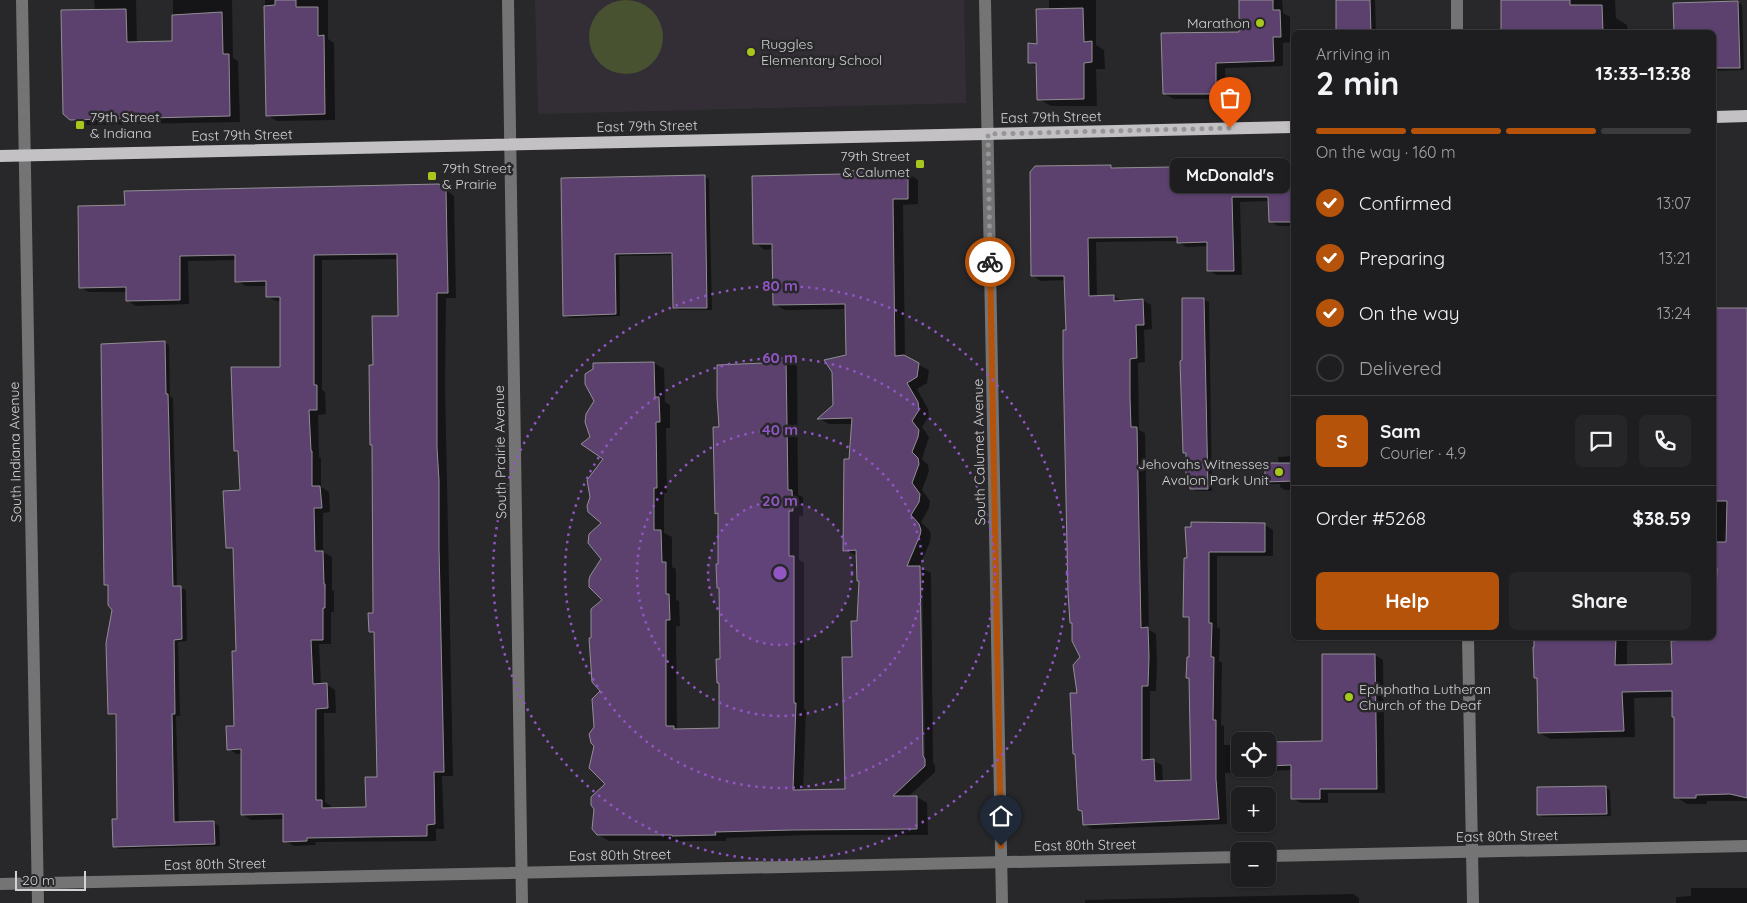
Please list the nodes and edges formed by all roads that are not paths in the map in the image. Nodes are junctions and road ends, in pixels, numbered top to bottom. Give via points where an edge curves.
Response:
1 (22, 0) edge
2 (508, 0) edge
3 (985, 0) edge
4 (1457, 0) edge
5 (1457, 30) edge
6 (1747, 116) edge
7 (1716, 117) edge
8 (1291, 127) edge
9 (988, 134) junction
10 (510, 145) junction
11 (25, 155) junction
12 (0, 156) edge
13 (1468, 640) edge
14 (1747, 846) edge
15 (1472, 851) junction
16 (1276, 856) edge
17 (1231, 857) edge
18 (1001, 862) junction
19 (522, 872) junction
20 (38, 883) junction
21 (0, 884) edge
22 (38, 903) edge
23 (522, 903) edge
24 (1002, 903) edge
25 (1473, 903) edge

1 - 11 street, South Indiana Avenue
2 - 10 street, South Prairie Avenue
3 - 9 street, South Calumet Avenue
4 - 5 street
6 - 7 main road
8 - 9 main road, East 79th Street
9 - 10 main road, East 79th Street
9 - 18 street, South Calumet Avenue
10 - 11 main road, East 79th Street
10 - 19 street, South Prairie Avenue
11 - 12 main road, East 79th Street
11 - 20 street, South Indiana Avenue
13 - 15 street
14 - 15 street, East 80th Street
15 - 16 street, East 80th Street
15 - 25 street
17 - 18 street, East 80th Street
18 - 19 street, East 80th Street
18 - 24 street, South Calumet Avenue
19 - 20 street, East 80th Street
19 - 23 street, South Prairie Avenue
20 - 21 street, East 80th Street
20 - 22 street, South Indiana Avenue

